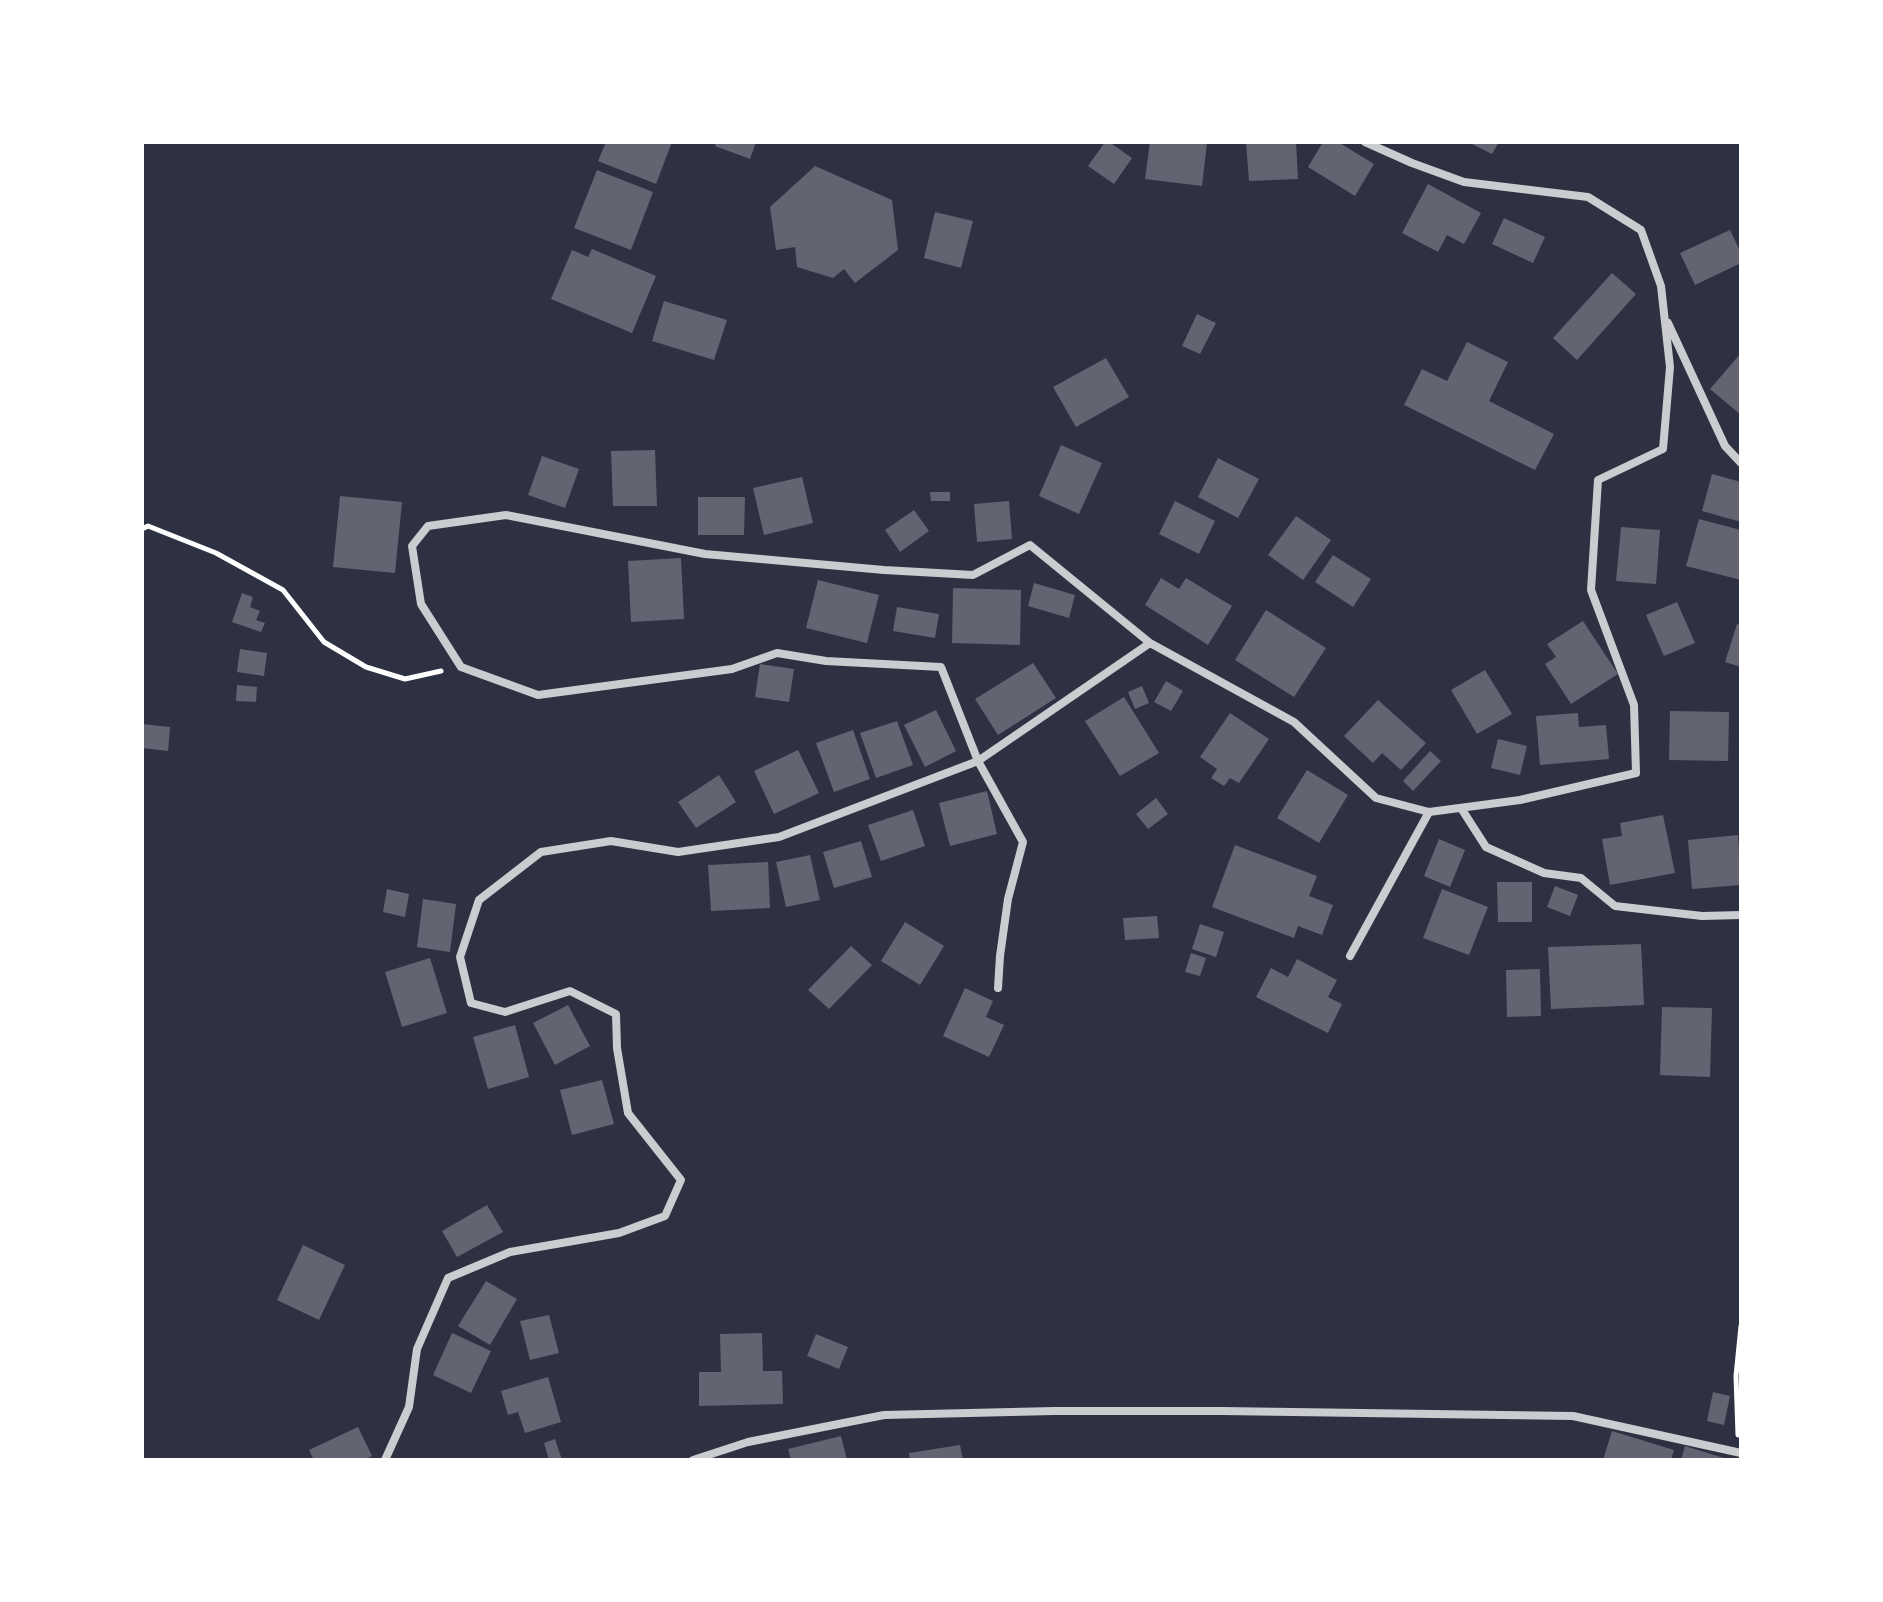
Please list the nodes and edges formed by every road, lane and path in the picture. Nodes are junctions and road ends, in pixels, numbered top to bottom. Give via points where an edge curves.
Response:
1 (1365, 142) edge
2 (1665, 315) junction
3 (1741, 463) edge
4 (142, 529) edge
5 (1150, 643) junction
6 (461, 667) junction
7 (978, 761) junction
8 (1461, 808) junction
9 (1429, 812) junction
10 (1741, 915) edge
11 (1350, 956) dead end
12 (998, 988) dead end
13 (1741, 1326) edge
14 (1740, 1453) edge
15 (385, 1460) edge
16 (693, 1460) edge

1 - 2 street via 1464,182 1588,197 1641,230 1661,286
2 - 3 street via 1725,446
2 - 8 street via 1670,367 1663,449 1598,480 1591,590 1634,705 1636,773
4 - 6 path via 148,526 216,553 283,590 324,642 366,667 405,679
5 - 6 street via 1030,545 973,575 944,574 705,554 506,515 428,526 412,546 421,604
5 - 7 street
5 - 9 street via 1294,722 1376,798
6 - 7 street via 538,695 732,669 777,653 941,667
7 - 12 street via 1023,842 1008,899
7 - 15 street via 779,837 678,852 611,841 541,852 479,900 460,957 471,1003 505,1012 570,991 616,1014 628,1113 681,1180 665,1216 619,1233 510,1252 448,1278 417,1349 409,1407
8 - 9 street
8 - 10 street via 1486,847 1544,873 1581,878 1615,906
9 - 11 street
13 - 14 path via 1736,1376
14 - 16 street via 1573,1416 1054,1411 884,1415 748,1442

